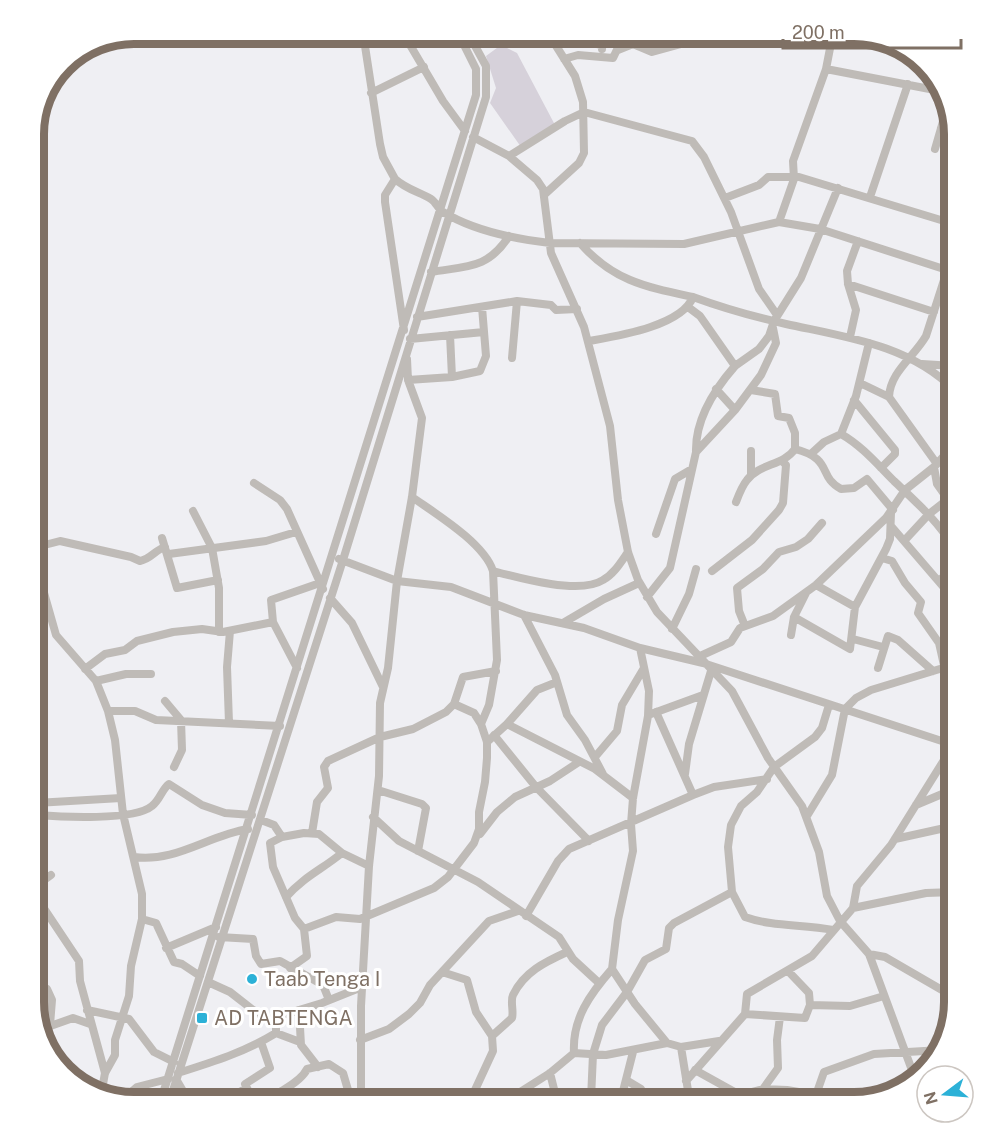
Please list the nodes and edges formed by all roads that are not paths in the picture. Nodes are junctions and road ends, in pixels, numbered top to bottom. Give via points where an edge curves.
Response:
1 (365, 44) edge
2 (410, 44) edge
3 (463, 44) edge
4 (474, 44) edge
5 (555, 44) edge
6 (597, 44) edge
7 (620, 44) edge
8 (633, 44) edge
9 (633, 44) edge
10 (681, 44) edge
11 (831, 44) edge
12 (602, 45) joint
13 (618, 50) junction
14 (602, 56) junction
15 (564, 59) junction
16 (424, 67) junction
17 (826, 69) junction
18 (908, 84) junction
19 (932, 89) edge
20 (371, 93) junction
21 (584, 112) junction
22 (943, 122) edge
23 (941, 128) joint
24 (465, 131) junction
25 (473, 137) junction
26 (934, 149) dead end
27 (509, 156) junction
28 (395, 179) junction
29 (794, 179) junction
30 (838, 188) junction
31 (545, 194) junction
32 (870, 197) junction
33 (724, 198) junction
34 (445, 213) junction
35 (944, 221) edge
36 (779, 222) junction
37 (820, 229) junction
38 (738, 232) junction
39 (509, 236) junction
40 (858, 241) junction
41 (550, 243) junction
42 (580, 243) junction
43 (944, 269) edge
44 (431, 272) junction
45 (944, 280) edge
46 (848, 284) junction
47 (693, 297) junction
48 (517, 301) junction
49 (482, 307) junction
50 (688, 307) junction
51 (577, 309) junction
52 (934, 312) junction
53 (417, 317) junction
54 (775, 321) junction
55 (404, 331) junction
56 (484, 332) junction
57 (450, 335) junction
58 (850, 337) junction
59 (410, 339) junction
60 (589, 342) junction
61 (869, 343) junction
62 (406, 352) junction
63 (512, 358) dead end
64 (911, 358) junction
65 (922, 364) junction
66 (944, 365) edge
67 (735, 366) junction
68 (452, 377) junction
69 (408, 380) junction
70 (944, 382) edge
71 (860, 383) junction
72 (716, 389) junction
73 (751, 390) junction
74 (889, 397) junction
75 (854, 400) junction
76 (735, 411) junction
77 (841, 434) junction
78 (795, 449) junction
79 (751, 451) dead end
80 (696, 452) junction
81 (812, 453) junction
82 (944, 457) edge
83 (782, 461) junction
84 (935, 466) junction
85 (881, 468) junction
86 (692, 470) junction
87 (751, 476) junction
88 (254, 483) dead end
89 (905, 490) junction
90 (944, 496) edge
91 (412, 497) junction
92 (944, 501) edge
93 (736, 502) dead end
94 (193, 511) dead end
95 (892, 512) junction
96 (929, 514) junction
97 (822, 523) dead end
98 (891, 526) junction
99 (296, 532) junction
100 (656, 534) dead end
101 (944, 534) edge
102 (904, 540) junction
103 (44, 545) edge
104 (165, 547) junction
105 (212, 548) junction
106 (628, 552) junction
107 (333, 556) junction
108 (882, 558) junction
109 (343, 560) junction
110 (696, 569) dead end
111 (493, 571) junction
112 (712, 571) dead end
113 (944, 576) edge
114 (218, 580) junction
115 (397, 581) junction
116 (939, 581) junction
117 (639, 583) junction
118 (816, 585) junction
119 (321, 586) junction
120 (944, 587) edge
121 (44, 593) edge
122 (806, 593) junction
123 (647, 597) junction
124 (330, 598) junction
125 (495, 603) junction
126 (855, 607) junction
127 (524, 615) junction
128 (794, 616) junction
129 (273, 622) junction
130 (563, 623) junction
131 (745, 626) junction
132 (672, 629) junction
133 (230, 631) junction
134 (219, 632) junction
135 (791, 634) dead end
136 (853, 639) junction
137 (883, 647) junction
138 (640, 648) junction
139 (701, 660) junction
140 (297, 668) junction
141 (644, 668) junction
142 (878, 668) dead end
143 (85, 669) junction
144 (496, 671) junction
145 (711, 671) junction
146 (933, 671) junction
147 (944, 673) joint
148 (151, 674) dead end
149 (96, 681) junction
150 (557, 682) junction
151 (383, 687) junction
152 (703, 695) junction
153 (165, 701) dead end
154 (454, 704) junction
155 (829, 705) junction
156 (845, 710) junction
157 (108, 711) junction
158 (652, 714) junction
159 (181, 720) junction
160 (229, 723) junction
161 (481, 724) junction
162 (507, 724) junction
163 (280, 726) junction
164 (494, 735) junction
165 (380, 737) junction
166 (487, 742) junction
167 (944, 742) edge
168 (595, 757) junction
169 (944, 761) edge
170 (579, 762) junction
171 (174, 767) dead end
172 (774, 767) junction
173 (603, 774) junction
174 (685, 775) junction
175 (767, 778) junction
176 (536, 787) junction
177 (378, 790) junction
178 (944, 793) edge
179 (693, 795) junction
180 (121, 798) junction
181 (633, 798) junction
182 (44, 803) edge
183 (916, 805) junction
184 (123, 814) junction
185 (44, 815) edge
186 (252, 815) junction
187 (807, 816) junction
188 (373, 817) junction
189 (261, 820) junction
190 (631, 824) junction
191 (944, 828) edge
192 (248, 829) junction
193 (312, 833) junction
194 (282, 837) junction
195 (478, 837) junction
196 (895, 839) junction
197 (589, 841) junction
198 (418, 851) junction
199 (342, 853) junction
200 (134, 857) junction
201 (369, 866) junction
202 (454, 869) junction
203 (51, 875) dead end
204 (44, 880) edge
205 (732, 892) junction
206 (944, 892) edge
207 (286, 897) junction
208 (44, 908) edge
209 (853, 908) junction
210 (522, 913) junction
211 (367, 916) junction
212 (142, 919) junction
213 (840, 921) junction
214 (216, 927) junction
215 (304, 929) junction
216 (833, 930) junction
217 (213, 937) junction
218 (223, 937) junction
219 (166, 948) junction
220 (567, 952) junction
221 (868, 954) junction
222 (290, 968) junction
223 (612, 969) junction
224 (788, 971) junction
225 (442, 972) junction
226 (200, 976) junction
227 (208, 982) junction
228 (599, 983) junction
229 (362, 987) junction
230 (48, 989) dead end
231 (944, 991) edge
232 (627, 992) junction
233 (884, 996) junction
234 (329, 1000) junction
235 (810, 1005) junction
236 (87, 1010) junction
237 (299, 1010) junction
238 (745, 1014) junction
239 (121, 1017) junction
240 (780, 1017) junction
241 (276, 1018) junction
242 (90, 1024) junction
243 (47, 1025) edge
244 (47, 1027) edge
245 (276, 1033) junction
246 (492, 1036) junction
247 (360, 1040) junction
248 (719, 1041) junction
249 (261, 1042) junction
250 (300, 1042) junction
251 (668, 1043) junction
252 (681, 1047) junction
253 (929, 1051) edge
254 (633, 1052) junction
255 (904, 1052) junction
256 (574, 1053) junction
257 (593, 1054) junction
258 (174, 1062) junction
259 (318, 1067) junction
260 (695, 1070) junction
261 (912, 1071) edge
262 (105, 1073) junction
263 (550, 1073) junction
264 (174, 1077) junction
265 (626, 1080) junction
266 (686, 1081) junction
267 (102, 1086) edge
268 (245, 1089) junction
269 (763, 1089) junction
270 (348, 1090) joint
271 (131, 1092) edge
272 (166, 1092) edge
273 (171, 1092) edge
274 (183, 1092) edge
275 (240, 1092) edge
276 (247, 1092) edge
277 (275, 1092) edge
278 (346, 1092) edge
279 (359, 1092) edge
280 (474, 1092) edge
281 (520, 1092) edge
282 (553, 1092) edge
283 (590, 1092) edge
284 (623, 1092) edge
285 (642, 1092) edge
286 (688, 1092) edge
287 (730, 1092) edge
288 (756, 1092) edge
289 (780, 1092) edge
290 (820, 1092) edge

1 - 20 street
2 - 16 street
3 - 24 street via 478,75
4 - 25 street via 488,76 486,97
5 - 15 street
6 - 12 street
7 - 13 street
8 - 10 street via 648,52
9 - 13 street
11 - 17 street
12 - 14 street
13 - 14 street via 613,58
14 - 15 street
15 - 21 street via 575,76
16 - 20 street
16 - 24 street
17 - 18 street
17 - 29 street via 793,161
18 - 19 street
18 - 32 street
20 - 28 street via 383,157
21 - 27 street
21 - 31 street via 583,157
21 - 33 street via 692,141
22 - 23 street
23 - 26 street
24 - 34 street
25 - 27 street
25 - 34 street
27 - 31 street via 537,180
28 - 34 street via 433,200
28 - 55 street via 385,202
29 - 30 street
29 - 33 street via 768,177 759,185
29 - 36 street
30 - 32 street
30 - 37 street
31 - 41 street
32 - 35 street
33 - 38 street
34 - 39 street
34 - 44 street
34 - 55 street
36 - 37 street
36 - 38 street
37 - 40 street
37 - 54 street via 801,278
38 - 42 street via 684,244
38 - 54 street
39 - 41 street
39 - 44 street via 492,258
40 - 43 street
40 - 46 street via 847,271
41 - 42 street
41 - 51 street
42 - 47 street via 596,261 630,282
44 - 53 street
45 - 52 street
46 - 52 street
46 - 58 street via 856,310
47 - 50 street
47 - 54 street
48 - 49 street
48 - 51 street via 551,305 556,310
48 - 63 street
49 - 53 street
49 - 56 street
50 - 60 street via 638,332
50 - 67 street via 700,316
51 - 60 street
52 - 64 street via 926,336
53 - 59 street
54 - 58 street
54 - 67 street via 759,349
54 - 73 street via 776,343
55 - 107 street
56 - 57 street
56 - 68 street via 486,356 480,371
57 - 59 street
57 - 68 street
58 - 61 street
59 - 62 street
60 - 106 street via 610,426 614,480
61 - 64 street
61 - 71 street
62 - 69 street
62 - 109 street
64 - 65 street
64 - 74 street via 893,379
65 - 66 street
65 - 70 street
67 - 72 street
68 - 69 street
69 - 91 street via 422,418
71 - 74 street
71 - 75 street
72 - 76 street
72 - 80 street via 696,429
73 - 76 street
73 - 78 street via 775,393 778,416 789,418 793,424
74 - 84 street
75 - 77 street
75 - 85 street via 895,450
76 - 80 street
77 - 81 street
77 - 85 street
78 - 81 street
78 - 83 street
79 - 87 street
80 - 86 street
81 - 95 street via 836,486 849,489 867,479
82 - 84 street
83 - 87 street
83 - 112 street via 786,465 779,510 752,540
84 - 89 street
84 - 90 street via 937,484
85 - 89 street
86 - 100 street via 675,479
86 - 123 street via 670,568
87 - 93 street
88 - 99 street via 284,504
89 - 95 street
89 - 96 street
91 - 111 street via 463,536 486,558
91 - 115 street
92 - 96 street
94 - 105 street
95 - 98 street
95 - 118 street
96 - 101 street
96 - 102 street
97 - 131 street via 808,538 779,552 737,588
98 - 102 street
98 - 108 street
99 - 105 street via 266,541
99 - 119 street
102 - 116 street
103 - 104 street via 60,541 140,561
104 - 105 street
104 - 114 street via 177,588
105 - 114 street
106 - 111 street via 603,581 592,584 545,584
106 - 117 street
107 - 109 street
107 - 119 street
108 - 126 street
108 - 147 street via 892,561 921,602 918,613 939,643
109 - 115 street
109 - 124 street
110 - 132 street
111 - 125 street
113 - 116 street
114 - 134 street
115 - 125 street via 451,587
115 - 151 street
116 - 120 street
117 - 123 street
117 - 130 street
118 - 122 street
118 - 126 street
119 - 129 street via 271,600
119 - 140 street
121 - 143 street via 56,635
122 - 128 street
122 - 131 street via 773,616
123 - 132 street
124 - 151 street via 352,624
124 - 189 street
125 - 127 street
125 - 144 street
126 - 136 street
127 - 130 street
127 - 150 street
128 - 135 street
128 - 136 street via 850,649
129 - 133 street
129 - 140 street
130 - 138 street
131 - 139 street via 731,642
132 - 139 street
133 - 134 street
133 - 160 street
134 - 143 street via 202,628 141,640 125,650 102,655
136 - 137 street
137 - 142 street
137 - 146 street via 888,636 893,637
138 - 139 street
138 - 141 street
139 - 145 street
139 - 155 street
140 - 163 street
141 - 158 street
141 - 168 street via 622,705 616,731
143 - 149 street
144 - 154 street via 463,677
144 - 161 street
145 - 152 street
145 - 172 street via 732,691
146 - 147 street
146 - 156 street via 871,690
148 - 149 street via 126,674
149 - 157 street
150 - 162 street via 537,690
150 - 168 street via 567,715
151 - 165 street
152 - 158 street
152 - 174 street
153 - 159 street
154 - 161 street via 474,713
154 - 165 street via 447,712 419,726
155 - 156 street
155 - 172 street via 822,728 813,740
156 - 167 street
156 - 187 street via 832,775
157 - 159 street via 126,710 156,720
157 - 180 street
158 - 174 street
158 - 181 street
159 - 160 street
159 - 171 street via 182,750
160 - 163 street
161 - 166 street
162 - 164 street
162 - 170 street
163 - 186 street
164 - 166 street
164 - 176 street
165 - 177 street
165 - 193 street via 325,764 328,788 317,802
166 - 195 street
168 - 173 street
169 - 183 street
170 - 173 street
170 - 176 street
172 - 175 street
172 - 187 street
173 - 181 street
174 - 179 street
175 - 179 street via 714,787
175 - 205 street via 741,806 731,825 728,847
176 - 195 street via 515,796
176 - 197 street
177 - 188 street
177 - 198 street via 426,808
178 - 183 street
179 - 190 street
180 - 182 street
180 - 184 street
181 - 190 street
183 - 196 street
184 - 185 street
184 - 186 street via 149,808 169,784 202,806
184 - 200 street
186 - 192 street
187 - 213 street via 820,858 824,888
188 - 198 street via 394,838
188 - 201 street
189 - 194 street via 274,825
189 - 218 street
190 - 197 street
190 - 223 street via 633,851
191 - 196 street
192 - 200 street via 223,834 163,858
192 - 214 street
193 - 194 street
193 - 199 street via 319,834
194 - 207 street via 270,843 272,863
195 - 202 street
196 - 209 street via 858,886
197 - 210 street via 563,854
198 - 202 street
199 - 201 street
199 - 207 street via 305,877
200 - 212 street via 142,894
201 - 211 street
202 - 210 street
202 - 211 street via 436,887
203 - 204 street
205 - 216 street via 742,914 748,918
205 - 232 street via 670,925 668,946 645,960
206 - 209 street
207 - 215 street
208 - 236 street via 79,961
209 - 213 street
210 - 220 street via 559,937
210 - 225 street via 489,921
211 - 215 street via 355,920 336,917
211 - 229 street
212 - 219 street via 156,923
212 - 239 street via 129,996
213 - 216 street
213 - 221 street
214 - 217 street
214 - 219 street
215 - 222 street via 307,956
216 - 224 street via 812,956
217 - 218 street
217 - 226 street
218 - 222 street via 251,938 261,964 278,960
218 - 227 street
219 - 226 street via 174,962
220 - 228 street
220 - 246 street via 539,964 529,975 512,996 512,1018
221 - 231 street via 885,957
221 - 233 street
222 - 234 street via 322,985
223 - 228 street
223 - 232 street
224 - 235 street via 808,991
224 - 238 street via 747,994
225 - 246 street via 467,980 476,1012
225 - 247 street via 409,1014 389,1029
226 - 258 street
227 - 241 street via 230,992 265,1019
227 - 264 street
228 - 256 street via 585,1002 573,1034
229 - 234 street
229 - 247 street
230 - 243 street via 52,1000
232 - 251 street
232 - 257 street via 602,1025
233 - 235 street via 850,1006
233 - 255 street
234 - 237 street
235 - 240 street via 805,1018
236 - 239 street
236 - 242 street
237 - 241 street
237 - 250 street
238 - 240 street
238 - 248 street
239 - 258 street via 130,1019 157,1054
239 - 262 street via 116,1054
240 - 269 street via 778,1068
241 - 245 street
242 - 244 street via 73,1018
242 - 262 street
245 - 249 street
245 - 250 street
246 - 280 street via 490,1060
247 - 279 street
248 - 252 street
248 - 260 street
249 - 264 street
249 - 268 street via 269,1070 246,1083
250 - 259 street
251 - 252 street
251 - 254 street
252 - 266 street
253 - 255 street
254 - 257 street
254 - 265 street
255 - 261 street
255 - 290 street via 874,1054 824,1072
256 - 257 street
256 - 263 street
257 - 283 street
258 - 264 street
259 - 270 street via 338,1067
259 - 277 street
260 - 266 street
260 - 287 street
262 - 267 street
263 - 281 street
263 - 282 street
264 - 271 street
264 - 272 street
264 - 273 street
264 - 274 street
265 - 284 street
265 - 285 street
266 - 286 street
268 - 275 street
268 - 276 street
269 - 288 street
269 - 289 street
270 - 278 street

